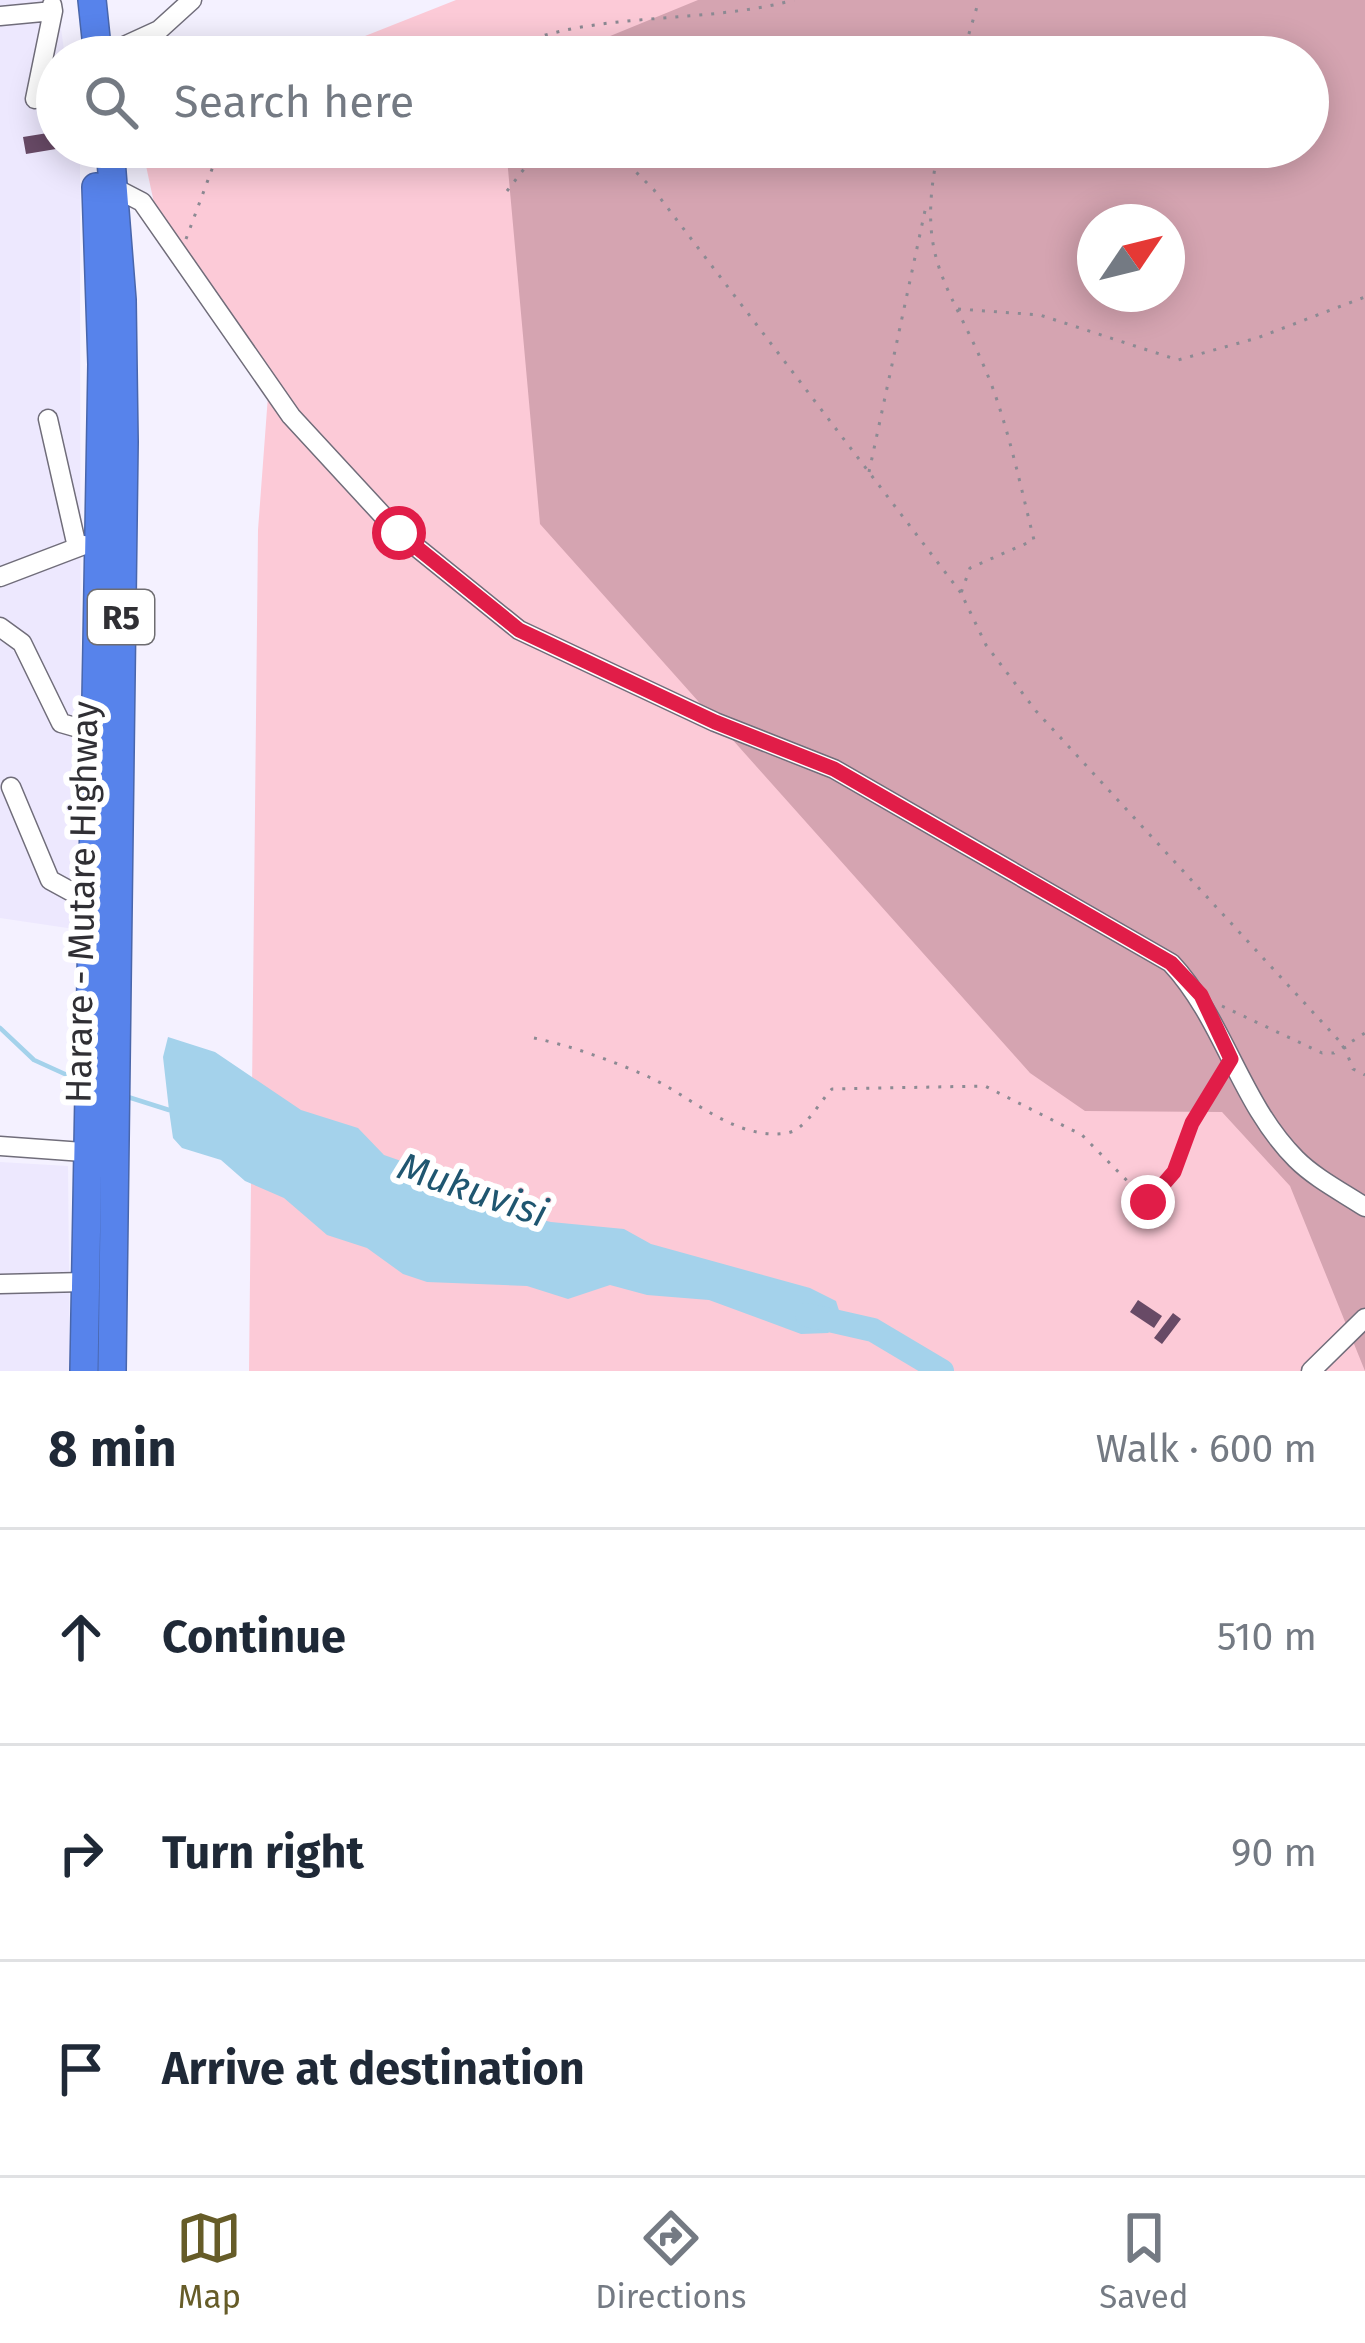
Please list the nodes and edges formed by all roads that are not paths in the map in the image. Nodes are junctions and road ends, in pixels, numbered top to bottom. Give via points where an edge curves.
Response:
1 (92, 0) edge
2 (191, 0) edge
3 (59, 4) edge
4 (0, 16) edge
5 (51, 36) edge
6 (72, 36) edge
7 (96, 36) edge
8 (146, 36) edge
9 (36, 95) edge
10 (35, 99) dead end
11 (93, 168) edge
12 (113, 168) edge
13 (115, 188) junction
14 (48, 419) dead end
15 (88, 544) junction
16 (0, 577) edge
17 (0, 627) edge
18 (96, 733) junction
19 (11, 788) dead end
20 (94, 904) junction
21 (104, 1088) junction
22 (0, 1146) edge
23 (99, 1153) junction
24 (1365, 1207) edge
25 (85, 1282) junction
26 (0, 1284) edge
27 (1365, 1318) edge
28 (84, 1371) edge
29 (112, 1371) edge
30 (1311, 1371) edge

1 - 7 highway
2 - 8 street
3 - 4 street
3 - 5 street
3 - 6 highway
9 - 10 street
11 - 15 highway, Harare - Mutare Highway / R5 via 102,308
12 - 13 highway, Harare - Mutare Highway / R5
13 - 21 highway, Harare - Mutare Highway / R5 via 124,423
13 - 24 street via 142,202 307,433 399,533 519,630 834,769 1171,963 1201,995 1294,1158
14 - 15 street
15 - 16 street
15 - 18 highway, Harare - Mutare Highway / R5
17 - 18 street via 22,643 50,710 62,723
18 - 20 highway, Harare - Mutare Highway / R5
19 - 20 street via 50,880
20 - 21 highway, Harare - Mutare Highway / R5
21 - 23 highway, Harare - Mutare Highway / R5
22 - 23 street
23 - 25 highway, Harare - Mutare Highway / R5
23 - 29 highway, Harare - Mutare Highway / R5
25 - 26 street
25 - 28 highway, Harare - Mutare Highway / R5
27 - 30 street

